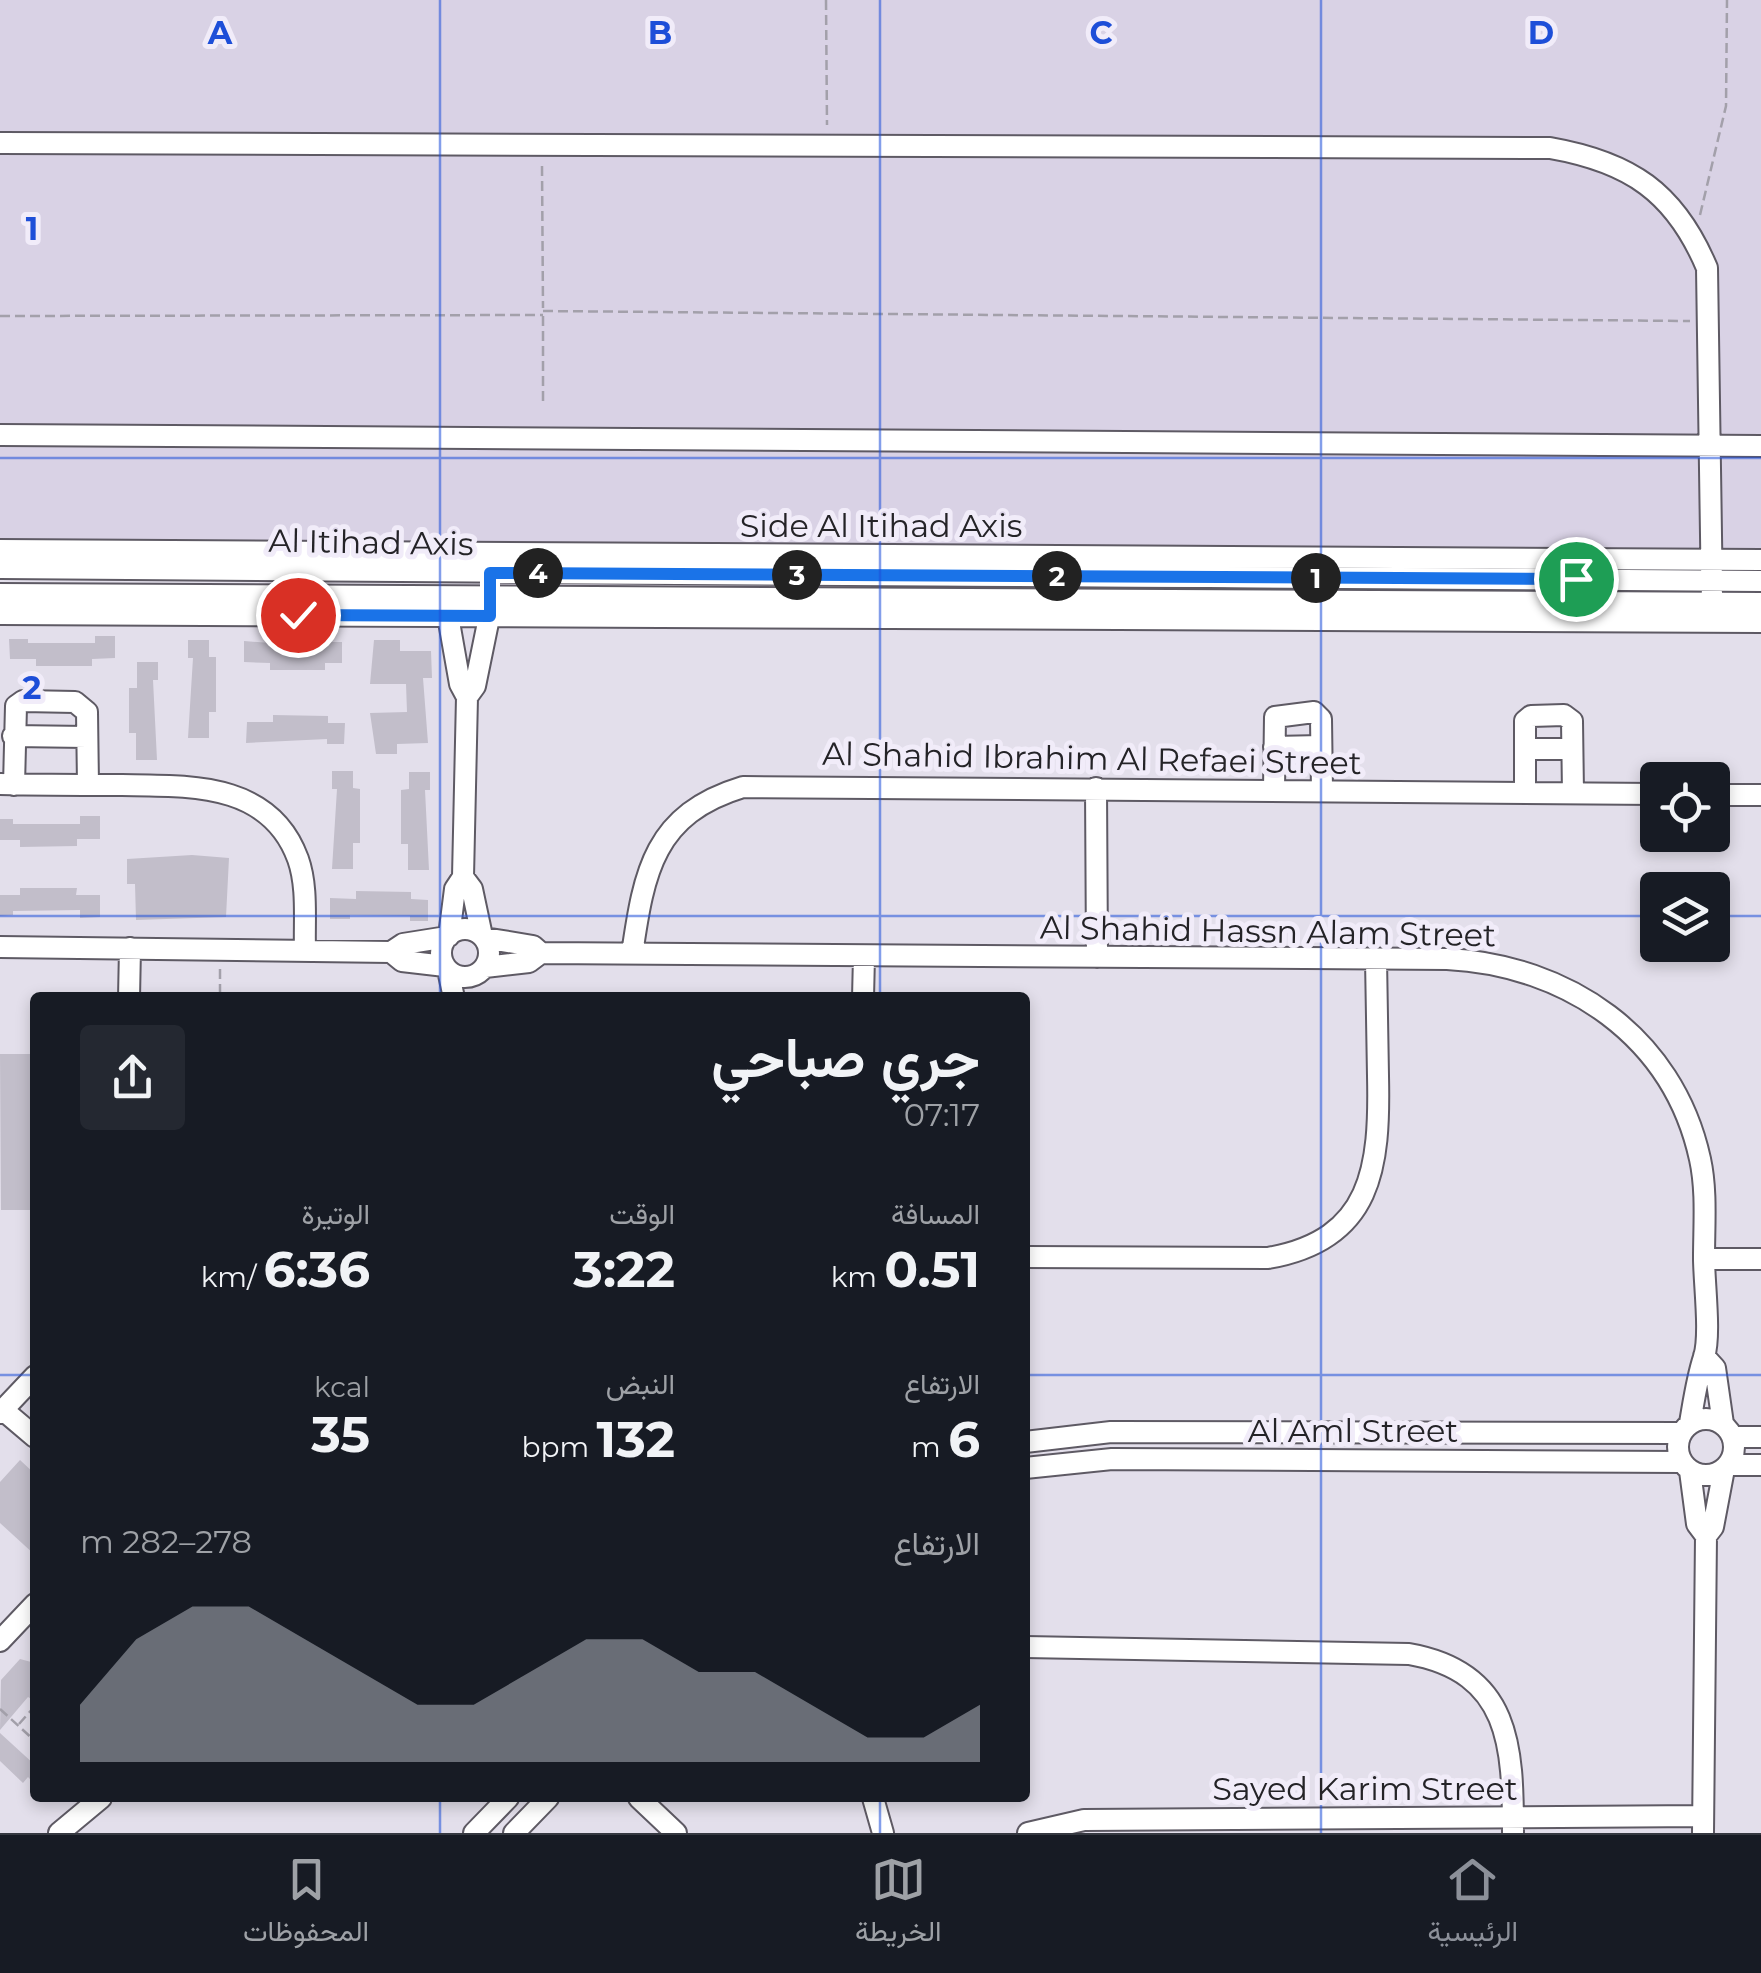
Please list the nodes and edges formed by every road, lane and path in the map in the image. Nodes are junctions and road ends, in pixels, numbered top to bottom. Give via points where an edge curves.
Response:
1 (826, 0) edge
2 (1727, 0) edge
3 (0, 143) edge
4 (542, 145) junction
5 (827, 146) junction
6 (1696, 240) junction
7 (543, 313) junction
8 (0, 316) edge
9 (1706, 321) junction
10 (543, 406) dead end
11 (0, 435) edge
12 (1709, 445) junction
13 (1761, 446) edge
14 (0, 550) edge
15 (1761, 560) edge
16 (0, 568) edge
17 (1711, 570) junction
18 (444, 573) junction
19 (490, 573) junction
20 (1761, 580) edge
21 (0, 594) edge
22 (1712, 602) junction
23 (1761, 603) edge
24 (446, 606) junction
25 (491, 606) junction
26 (0, 614) edge
27 (1761, 622) edge
28 (467, 697) junction
29 (13, 736) junction
30 (88, 737) junction
31 (1321, 746) junction
32 (1274, 747) junction
33 (1572, 748) junction
34 (1525, 749) junction
35 (7, 784) edge
36 (88, 785) junction
37 (1096, 788) junction
38 (1274, 790) junction
39 (1322, 790) junction
40 (1525, 793) junction
41 (1573, 793) junction
42 (1640, 794) edge
43 (1730, 794) edge
44 (1761, 795) edge
45 (463, 877) junction
46 (448, 937) junction
47 (483, 937) junction
48 (0, 947) edge
49 (130, 948) junction
50 (220, 950) junction
51 (305, 950) junction
52 (391, 952) junction
53 (541, 954) junction
54 (632, 954) junction
55 (864, 956) junction
56 (1097, 957) junction
57 (1376, 959) junction
58 (485, 967) junction
59 (446, 968) junction
60 (129, 992) edge
61 (220, 992) edge
62 (452, 992) edge
63 (478, 992) edge
64 (863, 992) edge
65 (1030, 1256) edge
66 (1704, 1258) junction
67 (1761, 1259) edge
68 (1704, 1356) junction
69 (30, 1381) edge
70 (2, 1412) edge
71 (1686, 1428) junction
72 (1728, 1431) junction
73 (30, 1433) edge
74 (1761, 1438) edge
75 (1030, 1441) edge
76 (1761, 1465) edge
77 (1686, 1466) junction
78 (1030, 1467) edge
79 (1726, 1467) junction
80 (1706, 1536) junction
81 (30, 1609) edge
82 (0, 1641) edge
83 (1030, 1647) edge
84 (0, 1710) edge
85 (30, 1712) edge
86 (18, 1725) junction
87 (30, 1736) edge
88 (96, 1802) edge
89 (504, 1802) edge
90 (544, 1802) edge
91 (642, 1802) edge
92 (874, 1802) edge
93 (1513, 1825) edge
94 (1703, 1825) edge
95 (59, 1833) edge
96 (474, 1833) edge
97 (514, 1833) edge
98 (676, 1833) edge
99 (883, 1833) edge
100 (1028, 1833) edge

1 - 5 path
2 - 6 path via 1726,106
3 - 4 street
4 - 5 street
4 - 7 path
5 - 6 street via 1550,148 1594,156 1634,174 1669,202
6 - 9 street via 1707,268
7 - 8 path
7 - 9 path
7 - 10 path
9 - 12 street
11 - 12 street
12 - 13 street
12 - 17 street
14 - 17 street, Side Al Itihad Axis
15 - 17 street, Side Al Itihad Axis
16 - 18 street, Al Itihad Axis
17 - 19 street, Al Itihad Axis
17 - 20 street, Al Itihad Axis
17 - 22 street
18 - 19 street, Al Itihad Axis
18 - 24 street
19 - 25 street
21 - 24 street, Al Itihad Axis
22 - 23 street, Al Itihad Axis
22 - 25 street, Al Itihad Axis
24 - 25 street
24 - 26 street
24 - 28 street
25 - 27 street
25 - 28 street
28 - 45 street
29 - 30 street
29 - 30 street via 19,703 75,702 87,712
29 - 35 street
30 - 36 street
31 - 32 street
31 - 32 street via 1321,719 1314,712 1278,714
31 - 39 street
32 - 38 street
33 - 34 street
33 - 34 street via 1572,722 1564,715 1528,717
33 - 41 street
34 - 40 street
35 - 36 street
36 - 51 street via 218,788 258,806 298,859
37 - 38 street, Al Shahid Ibrahim Al Refaei Street
37 - 54 street, Al Shahid Ibrahim Al Refaei Street via 766,784 721,794 682,818 654,855
37 - 56 street
38 - 39 street, Al Shahid Ibrahim Al Refaei Street
39 - 40 street, Al Shahid Ibrahim Al Refaei Street
40 - 41 street, Al Shahid Ibrahim Al Refaei Street
41 - 42 street, Al Shahid Ibrahim Al Refaei Street
43 - 44 street
45 - 46 street via 455,888
45 - 47 street
46 - 47 street via 466,930
46 - 52 street
46 - 59 street via 442,948
47 - 53 street, Al Shahid Hassn Alam Street via 530,945
47 - 58 street
48 - 49 street
49 - 50 street
49 - 60 street
50 - 51 street
50 - 61 path
51 - 52 street
52 - 59 street
53 - 54 street, Al Shahid Hassn Alam Street
53 - 58 street, Al Shahid Hassn Alam Street via 529,962
54 - 55 street, Al Shahid Hassn Alam Street
55 - 56 street, Al Shahid Hassn Alam Street
55 - 64 street
56 - 57 street, Al Shahid Hassn Alam Street
57 - 65 street via 1377,1161 1363,1197 1338,1228 1306,1248 1268,1258
57 - 66 street, Al Shahid Hassn Alam Street via 1510,966 1570,988 1623,1025 1665,1074 1693,1132 1704,1194
58 - 59 street via 466,977
58 - 63 street
59 - 62 street
66 - 67 street
66 - 68 street, Al Shahid Hassn Alam Street
68 - 71 street, Al Shahid Hassn Alam Street
68 - 72 street, Al Shahid Hassn Alam Street via 1715,1368
69 - 70 street
70 - 73 street
71 - 72 street via 1707,1418
71 - 75 street, Al Aml Street via 1111,1432
71 - 77 street via 1677,1444
72 - 74 street
72 - 79 street via 1734,1452
76 - 79 street
77 - 78 street, Al Aml Street via 1112,1459
77 - 79 street via 1711,1475
77 - 80 street via 1697,1524
79 - 80 street
80 - 94 street
81 - 82 street
83 - 93 street via 1409,1654 1445,1663 1476,1683 1498,1712 1510,1747
84 - 86 path
85 - 86 path
86 - 87 path
88 - 95 street
89 - 96 street
90 - 97 street
91 - 98 street
92 - 99 street
93 - 94 street, Sayed Karim Street
93 - 100 street, Sayed Karim Street via 1084,1820

